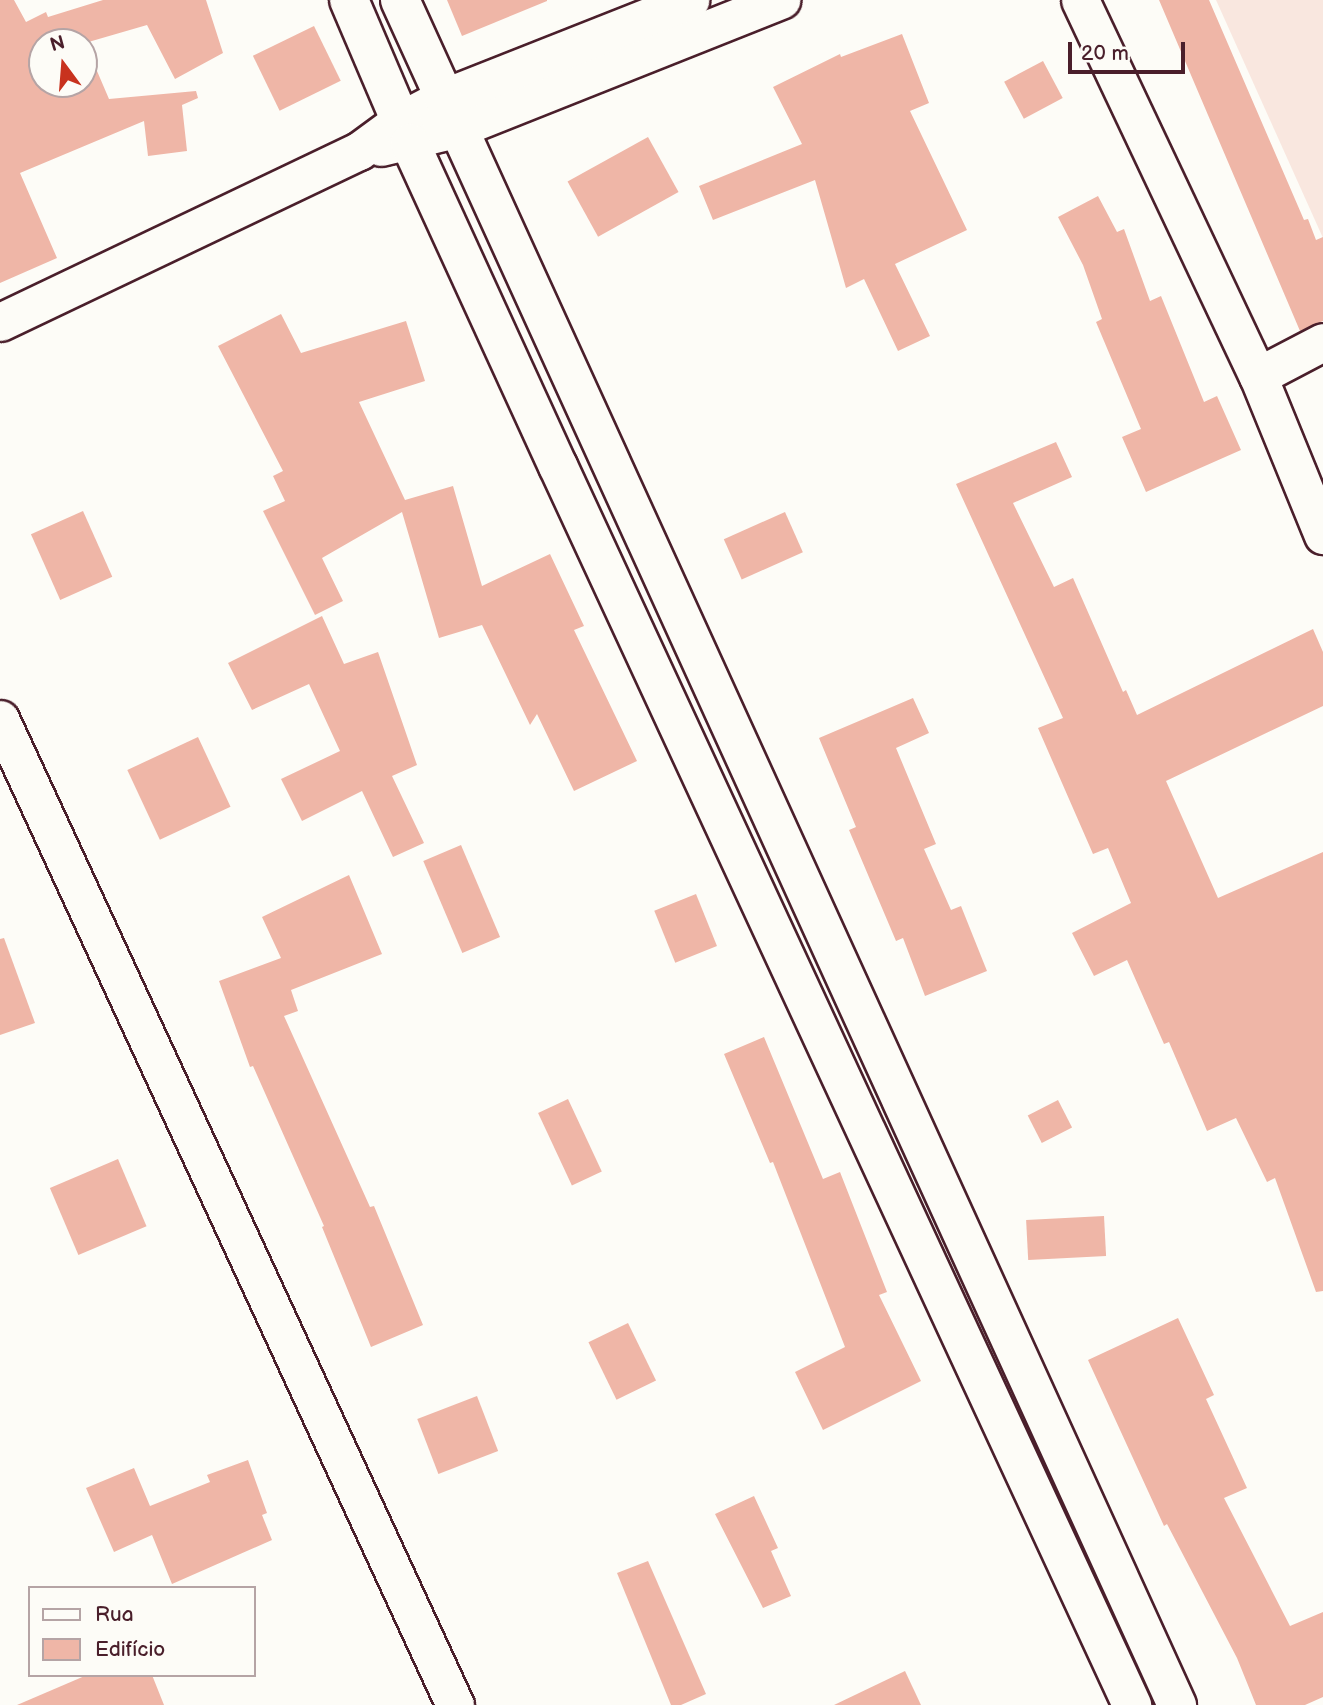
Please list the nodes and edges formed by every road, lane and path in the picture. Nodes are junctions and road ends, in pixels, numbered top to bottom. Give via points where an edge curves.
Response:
1 (349, 0) edge
2 (400, 0) edge
3 (690, 0) edge
4 (781, 0) edge
5 (1080, 0) edge
6 (451, 113) junction
7 (405, 131) junction
8 (0, 322) edge
9 (1323, 342) edge
10 (1258, 376) junction
11 (1323, 535) edge
12 (0, 719) edge
13 (456, 1705) edge
14 (1132, 1705) edge
15 (1177, 1705) edge

1 - 7 street
2 - 6 street
3 - 6 street
4 - 6 street
5 - 10 street
6 - 7 street
6 - 15 street
7 - 8 street
7 - 14 street
9 - 10 street
10 - 11 street
12 - 13 street

